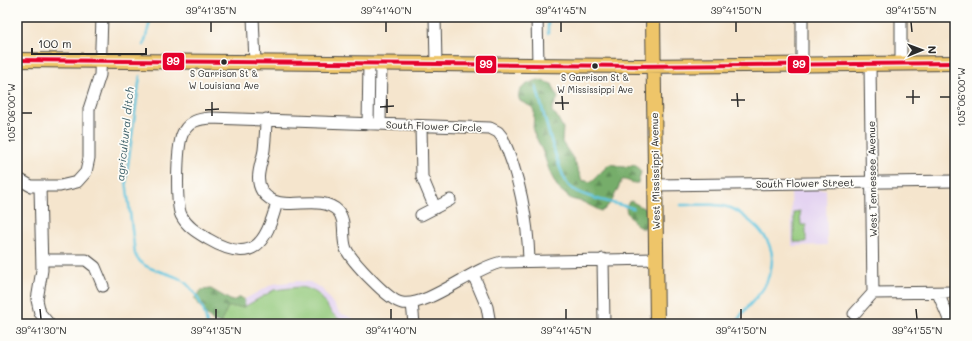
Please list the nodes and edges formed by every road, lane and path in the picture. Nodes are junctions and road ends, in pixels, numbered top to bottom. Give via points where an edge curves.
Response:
1 (102, 17) edge
2 (253, 17) edge
3 (435, 17) edge
4 (537, 17) edge
5 (653, 17) edge
6 (802, 17) edge
7 (901, 17) edge
8 (17, 60) edge
9 (101, 60) junction
10 (254, 62) junction
11 (375, 63) junction
12 (955, 63) edge
13 (436, 64) junction
14 (870, 64) junction
15 (901, 64) junction
16 (538, 65) junction
17 (802, 65) junction
18 (654, 66) junction
19 (266, 119) junction
20 (368, 124) junction
21 (380, 124) junction
22 (421, 126) junction
23 (17, 178) edge
24 (955, 181) edge
25 (872, 182) junction
26 (655, 185) junction
27 (40, 186) junction
28 (450, 200) dead end
29 (277, 202) junction
30 (435, 208) junction
31 (421, 215) dead end
32 (603, 259) junction
33 (656, 259) junction
34 (42, 260) junction
35 (529, 260) junction
36 (472, 274) junction
37 (103, 286) dead end
38 (938, 292) junction
39 (955, 292) edge
40 (873, 293) junction
41 (412, 303) junction
42 (854, 314) dead end
43 (49, 324) edge
44 (414, 324) edge
45 (490, 324) edge
46 (604, 324) edge
47 (657, 324) edge
48 (951, 324) edge

1 - 9 street
2 - 10 street
3 - 13 street
4 - 16 street
5 - 18 main road, West Mississippi Avenue
6 - 17 street
7 - 15 street
8 - 9 main road
9 - 10 main road
9 - 27 street via 99,82 89,109 90,158 86,172 73,184
10 - 11 main road
11 - 13 main road
11 - 20 street
11 - 21 street, South Flower Circle
12 - 15 main road
13 - 16 main road
14 - 15 main road
14 - 17 main road
14 - 25 street, West Tennessee Avenue
16 - 18 main road
17 - 18 main road
18 - 26 main road, West Mississippi Avenue
19 - 20 street, South Flower Circle
19 - 29 street via 259,183 266,195
19 - 29 street, South Flower Circle via 205,118 188,125 179,145 179,207 183,218 195,231 225,249 240,251 252,248 263,240 270,228
20 - 21 street, South Flower Circle
21 - 22 street, South Flower Circle
22 - 30 street via 422,177
22 - 35 street, South Flower Circle via 484,127 496,130 500,134 506,145 522,200 528,234
23 - 27 street via 25,184
24 - 25 street, South Flower Street
25 - 26 street, South Flower Street
25 - 40 street, West Tennessee Avenue
26 - 33 main road, West Mississippi Avenue
27 - 34 street
28 - 30 street
29 - 41 street via 320,204 335,209 342,218 344,242 352,257 389,298 401,303
30 - 31 street
32 - 33 street
32 - 35 street
32 - 46 street
33 - 47 main road, West Mississippi Avenue
34 - 37 street via 86,260 95,267
34 - 43 street via 37,305 42,317
35 - 36 street via 498,263
36 - 41 street
36 - 45 street via 487,306
38 - 39 street
38 - 40 street
38 - 48 street
40 - 42 street
41 - 44 street

